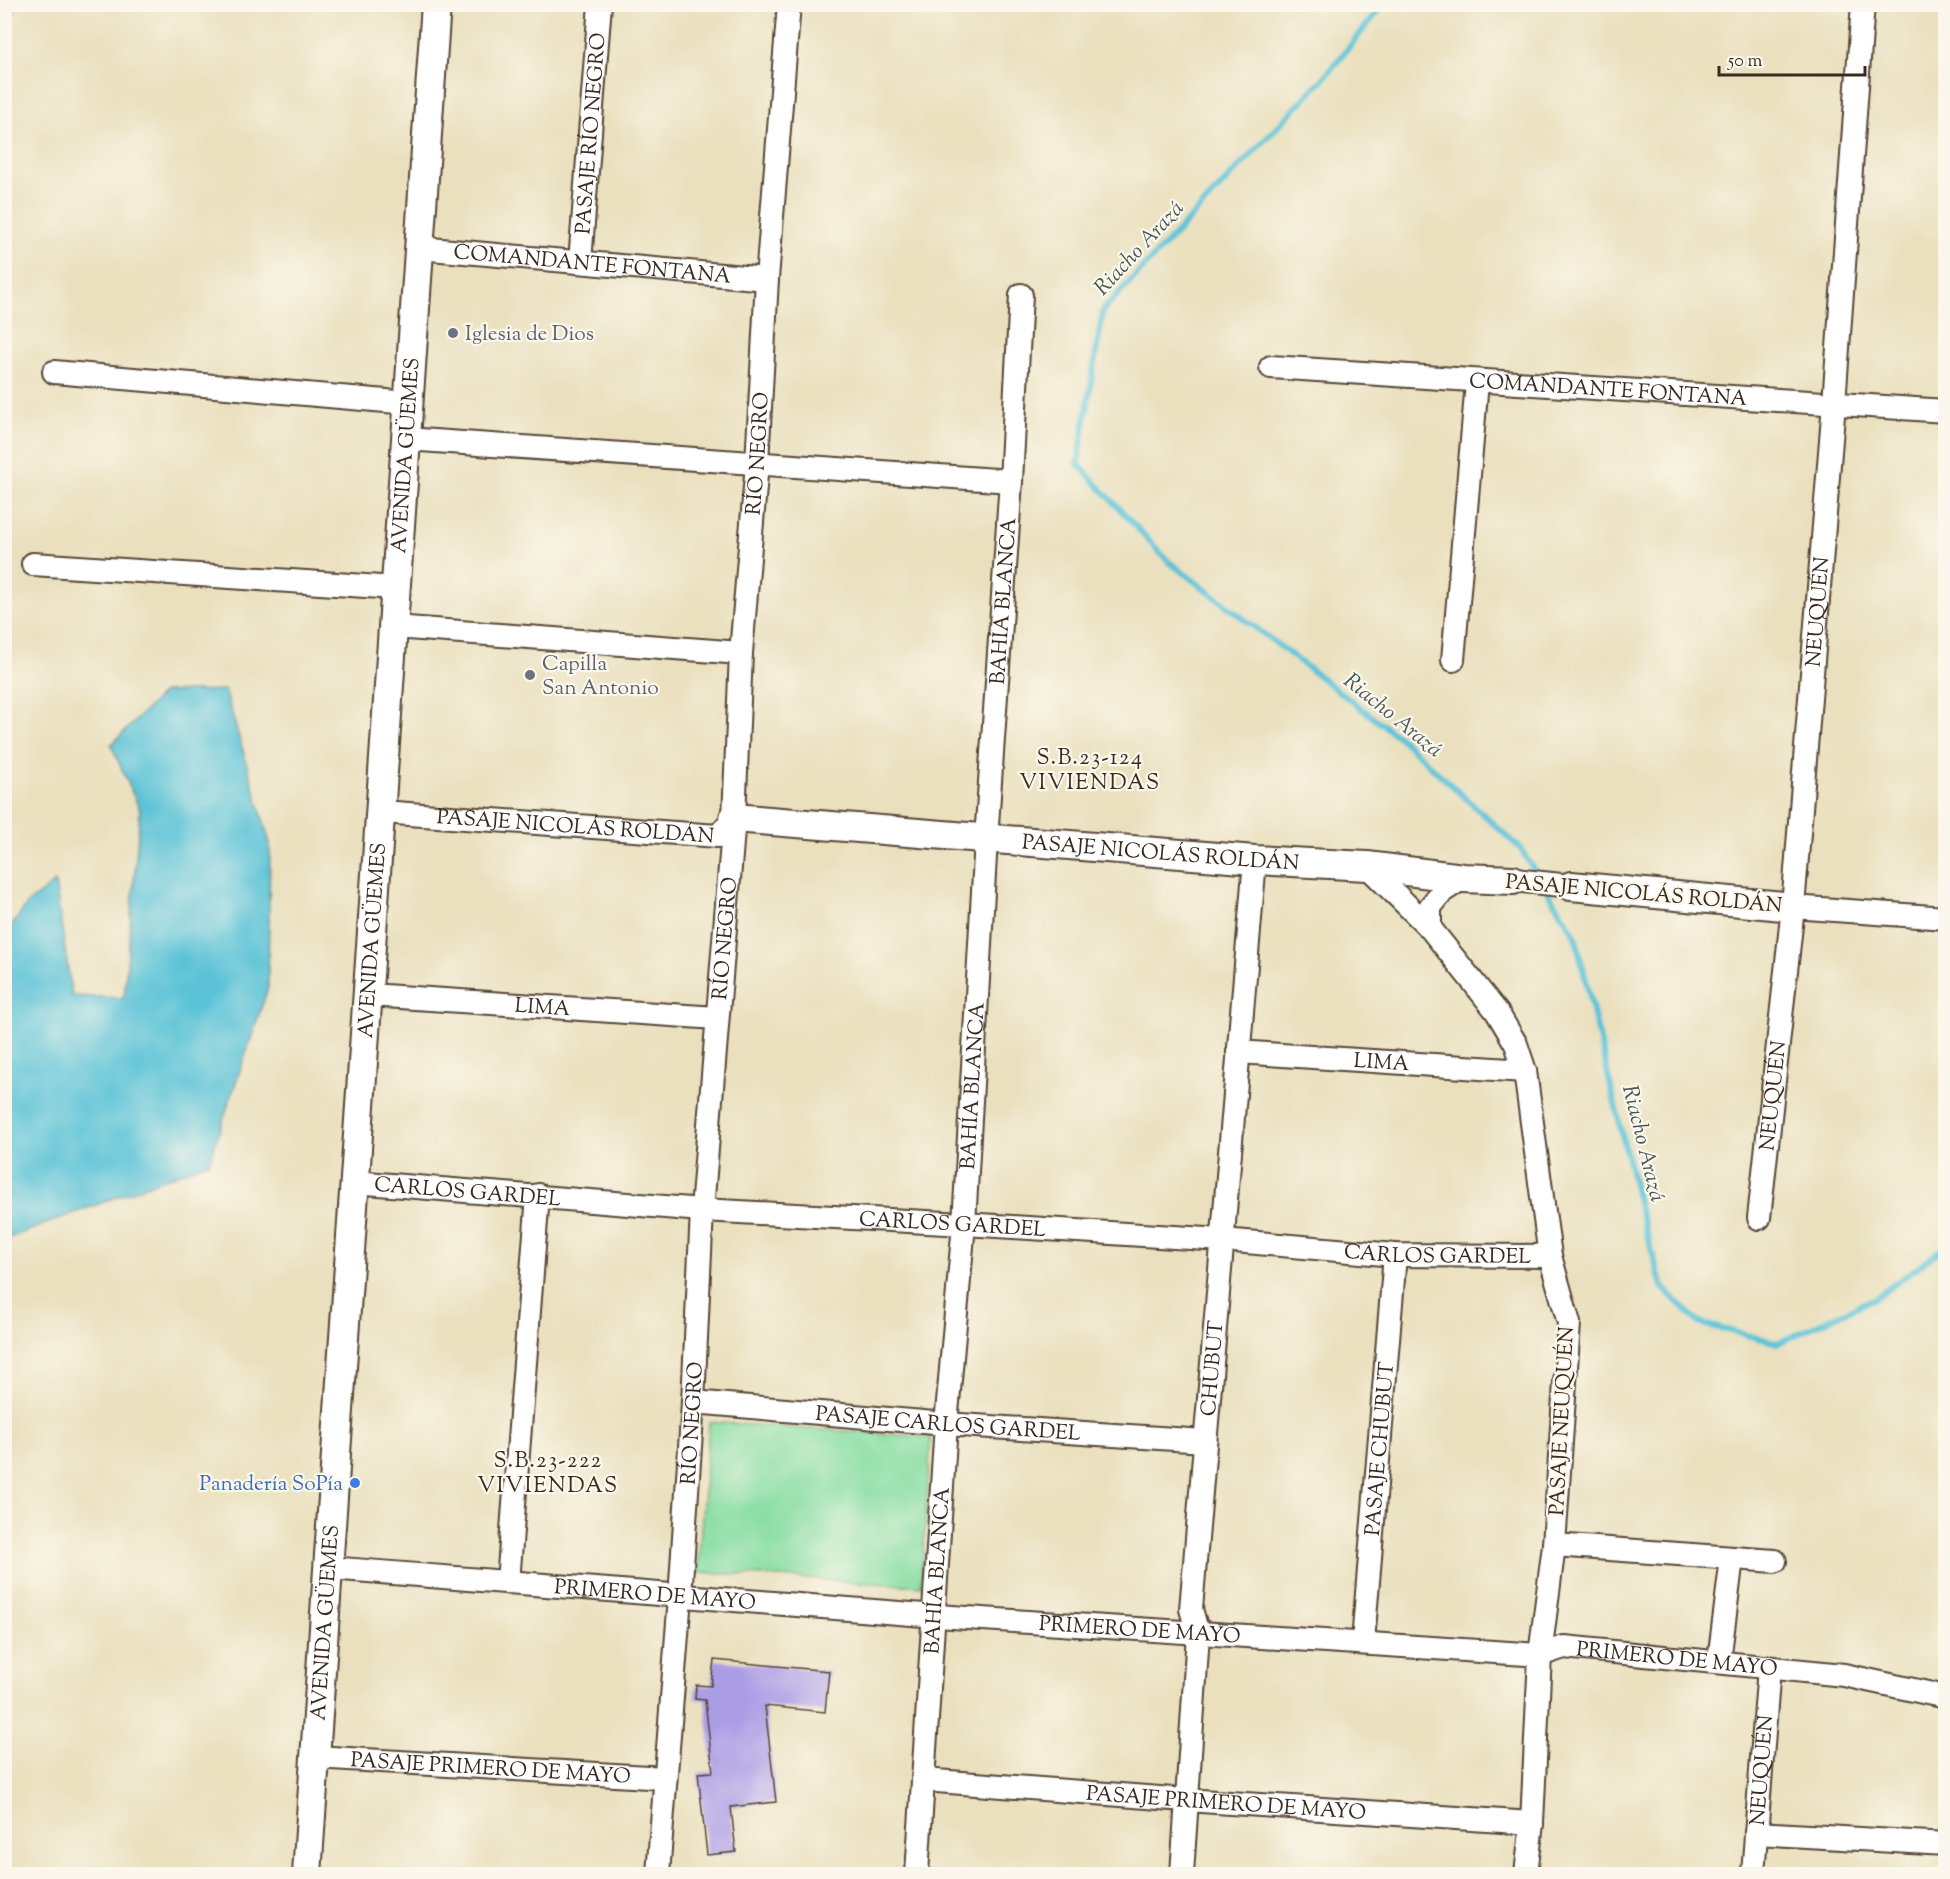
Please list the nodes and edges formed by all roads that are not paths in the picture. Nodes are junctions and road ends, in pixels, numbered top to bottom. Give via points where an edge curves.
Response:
1 (436, 4) edge
2 (600, 4) edge
3 (789, 4) edge
4 (1863, 4) edge
5 (419, 248) junction
6 (580, 262) junction
7 (767, 279) junction
8 (1021, 295) dead end
9 (1272, 367) dead end
10 (54, 372) dead end
11 (1477, 382) junction
12 (409, 403) junction
13 (1834, 404) junction
14 (1946, 411) edge
15 (406, 439) junction
16 (756, 464) junction
17 (1011, 482) junction
18 (33, 564) dead end
19 (396, 588) junction
20 (394, 627) junction
21 (741, 653) junction
22 (1453, 660) dead end
23 (381, 812) junction
24 (734, 818) junction
25 (986, 839) junction
26 (1255, 860) junction
27 (1367, 866) junction
28 (1464, 879) junction
29 (1514, 880) joint
30 (1571, 886) joint
31 (1793, 908) junction
32 (1946, 918) edge
33 (1430, 928) junction
34 (369, 995) junction
35 (717, 1018) junction
36 (1238, 1052) junction
37 (1525, 1071) junction
38 (354, 1182) junction
39 (538, 1195) junction
40 (702, 1210) junction
41 (1759, 1218) dead end
42 (964, 1224) junction
43 (1223, 1240) junction
44 (1395, 1255) junction
45 (1550, 1256) junction
46 (693, 1402) junction
47 (946, 1424) junction
48 (1205, 1441) junction
49 (1554, 1545) junction
50 (1732, 1558) junction
51 (1775, 1561) dead end
52 (329, 1568) junction
53 (508, 1582) junction
54 (680, 1597) junction
55 (935, 1616) junction
56 (1198, 1634) junction
57 (1363, 1642) junction
58 (1540, 1655) junction
59 (1719, 1661) junction
60 (1769, 1667) junction
61 (1946, 1697) edge
62 (315, 1757) junction
63 (665, 1779) junction
64 (923, 1780) junction
65 (1186, 1800) junction
66 (1532, 1823) junction
67 (1756, 1833) junction
68 (1946, 1844) edge
69 (307, 1875) edge
70 (658, 1875) edge
71 (917, 1875) edge
72 (1182, 1875) edge
73 (1526, 1875) edge
74 (1753, 1875) edge

1 - 5 street, AVENIDA GÜEMES
2 - 6 street, PASAJE RÍO NEGRO
3 - 7 street, RÍO NEGRO
4 - 13 street, NEUQUÉN
5 - 6 street, COMANDANTE FONTANA
5 - 12 street, AVENIDA GÜEMES
6 - 7 street, COMANDANTE FONTANA
7 - 16 street, RÍO NEGRO
8 - 17 street, BAHÍA BLANCA
9 - 11 street, COMANDANTE FONTANA
10 - 12 street
11 - 13 street, COMANDANTE FONTANA
11 - 22 street
12 - 15 street, AVENIDA GÜEMES
13 - 14 street, COMANDANTE FONTANA
13 - 31 street, NEUQUÉN
15 - 16 street
15 - 19 street, AVENIDA GÜEMES
16 - 17 street
16 - 21 street, RÍO NEGRO
17 - 25 street, BAHÍA BLANCA
18 - 19 street
19 - 20 street, AVENIDA GÜEMES
20 - 21 street
20 - 23 street, AVENIDA GÜEMES
21 - 24 street, RÍO NEGRO
23 - 24 street, PASAJE NICOLÁS ROLDÁN via 718,836
23 - 34 street, AVENIDA GÜEMES
24 - 25 street, PASAJE NICOLÁS ROLDÁN
24 - 35 street, RÍO NEGRO
25 - 26 street, PASAJE NICOLÁS ROLDÁN
25 - 42 street, BAHÍA BLANCA
26 - 27 street, PASAJE NICOLÁS ROLDÁN
26 - 36 street, CHUBUT
27 - 28 street, PASAJE NICOLÁS ROLDÁN
27 - 33 street, PASAJE NEUQUÉN
28 - 29 street, PASAJE NICOLÁS ROLDÁN
28 - 33 street via 1443,891 1430,907
29 - 30 street, PASAJE NICOLÁS ROLDÁN
30 - 31 street, PASAJE NICOLÁS ROLDÁN
31 - 32 street, PASAJE NICOLÁS ROLDÁN
31 - 41 street, NEUQUÉN
33 - 37 street, PASAJE NEUQUÉN via 1497,1012 1516,1044
34 - 35 street, LIMA
34 - 38 street, AVENIDA GÜEMES
35 - 40 street, RÍO NEGRO
36 - 37 street, LIMA
36 - 43 street, CHUBUT
37 - 45 street, PASAJE NEUQUÉN
38 - 39 street, CARLOS GARDEL
38 - 52 street, AVENIDA GÜEMES
39 - 40 street, CARLOS GARDEL
39 - 53 street
40 - 42 street, CARLOS GARDEL
40 - 46 street, RÍO NEGRO
42 - 43 street, CARLOS GARDEL
42 - 47 street, BAHÍA BLANCA
43 - 44 street, CARLOS GARDEL
43 - 48 street, CHUBUT
44 - 45 street, CARLOS GARDEL
44 - 57 street, PASAJE CHUBUT
45 - 49 street, PASAJE NEUQUÉN via 1569,1323
46 - 47 street, PASAJE CARLOS GARDEL
46 - 54 street, RÍO NEGRO
47 - 48 street, PASAJE CARLOS GARDEL
47 - 55 street, BAHÍA BLANCA
48 - 56 street, CHUBUT via 1191,1609
49 - 50 street
49 - 58 street, PASAJE NEUQUÉN
50 - 51 street
50 - 59 street
52 - 53 street, PRIMERO DE MAYO
52 - 62 street, AVENIDA GÜEMES
53 - 54 street, PRIMERO DE MAYO
54 - 55 street, PRIMERO DE MAYO
54 - 63 street, RÍO NEGRO
55 - 56 street, PRIMERO DE MAYO
55 - 64 street, BAHÍA BLANCA
56 - 57 street, PRIMERO DE MAYO
56 - 65 street, CHUBUT
57 - 58 street, PRIMERO DE MAYO
58 - 59 street, PRIMERO DE MAYO via 1564,1647
58 - 66 street, PASAJE NEUQUÉN
59 - 60 street, PRIMERO DE MAYO
60 - 61 street, PRIMERO DE MAYO via 1844,1675
60 - 67 street, NEUQUÉN
62 - 63 street, PASAJE PRIMERO DE MAYO
62 - 69 street, AVENIDA GÜEMES
63 - 70 street, RÍO NEGRO
64 - 65 street, PASAJE PRIMERO DE MAYO
64 - 71 street, BAHÍA BLANCA
65 - 66 street, PASAJE PRIMERO DE MAYO
65 - 72 street, CHUBUT
66 - 73 street, PASAJE NEUQUÉN
67 - 68 street
67 - 74 street, NEUQUÉN

